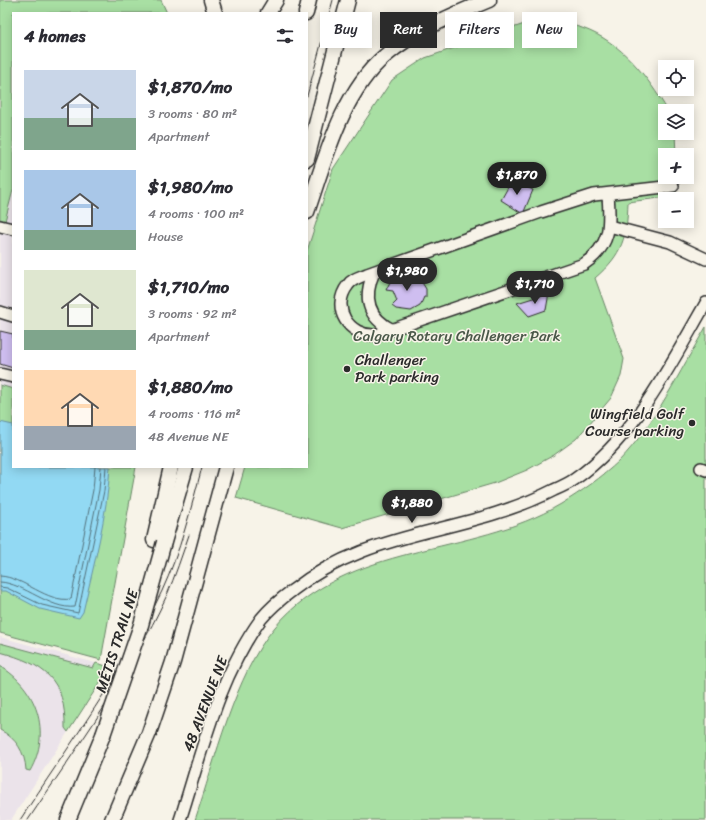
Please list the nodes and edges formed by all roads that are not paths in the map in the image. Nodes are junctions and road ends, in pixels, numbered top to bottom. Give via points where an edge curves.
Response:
1 (211, 0) edge
2 (310, 0) edge
3 (348, 0) edge
4 (489, 0) edge
5 (215, 12) edge
6 (306, 12) edge
7 (308, 155) edge
8 (673, 186) dead end
9 (608, 194) junction
10 (308, 209) edge
11 (0, 226) edge
12 (609, 226) junction
13 (12, 229) edge
14 (706, 259) edge
15 (374, 272) junction
16 (706, 303) edge
17 (0, 312) edge
18 (12, 316) edge
19 (393, 330) junction
20 (0, 374) edge
21 (12, 377) edge
22 (171, 468) edge
23 (186, 468) edge
24 (226, 468) edge
25 (159, 541) junction
26 (68, 820) edge
27 (112, 820) edge
28 (180, 820) edge

1 - 5 main road
2 - 6 main road
3 - 7 main road
4 - 10 main road via 441,20 384,56 359,86 336,126
8 - 9 street
9 - 12 street
9 - 15 street via 594,195 541,212
11 - 13 street
12 - 14 street via 670,242
12 - 19 street via 602,248 584,264
15 - 19 street via 368,286 369,303 375,318
15 - 19 street via 355,279 348,285 343,294 344,318 348,325 361,334 376,335
16 - 28 street, 48 AVENUE NE via 649,399 633,421 600,458 574,480 529,503 382,544 340,559 309,577 280,600 262,618 228,677
17 - 18 street
20 - 21 street
22 - 25 main road
23 - 25 main road, MÉTIS TRAIL NE
24 - 27 main road via 173,662 149,733
25 - 26 main road, MÉTIS TRAIL NE, bridge via 135,644 103,735

